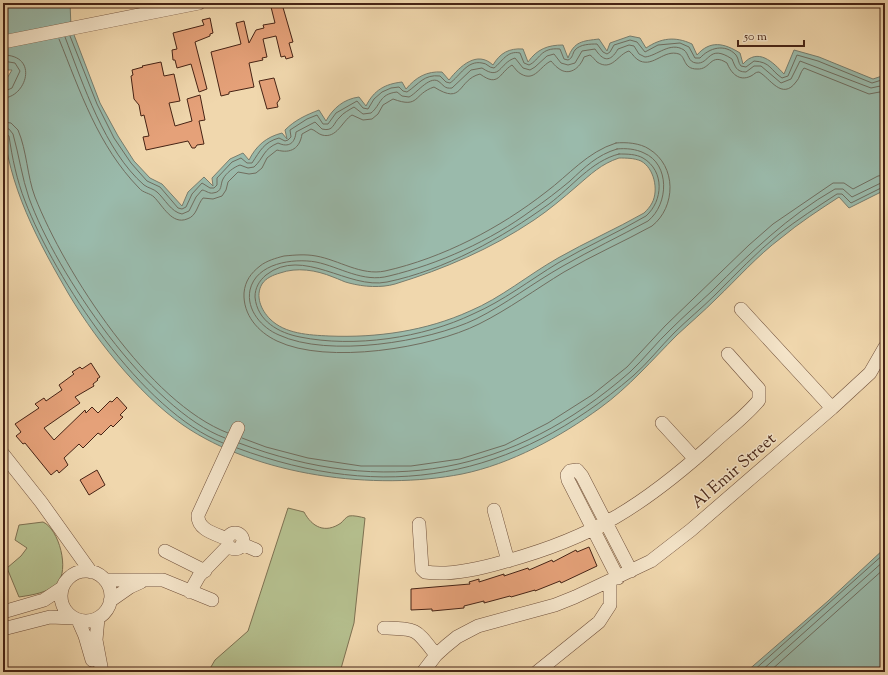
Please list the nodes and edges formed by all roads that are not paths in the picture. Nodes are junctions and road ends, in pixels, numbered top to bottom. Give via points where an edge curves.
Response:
1 (199, 3) edge
2 (3, 42) edge
3 (741, 309) dead end
4 (885, 346) edge
5 (728, 354) dead end
6 (885, 365) edge
7 (870, 373) junction
8 (832, 408) junction
9 (662, 423) dead end
10 (238, 428) dead end
11 (3, 454) edge
12 (695, 459) junction
13 (494, 510) dead end
14 (606, 523) junction
15 (419, 524) dead end
16 (593, 530) junction
17 (66, 539) junction
18 (228, 542) junction
19 (256, 550) dead end
20 (165, 551) dead end
21 (508, 561) junction
22 (631, 571) junction
23 (91, 572) junction
24 (204, 572) junction
25 (105, 580) junction
26 (151, 580) junction
27 (614, 580) junction
28 (65, 584) junction
29 (110, 601) junction
30 (38, 602) junction
31 (3, 612) edge
32 (98, 618) junction
33 (43, 619) junction
34 (76, 619) junction
35 (384, 628) dead end
36 (3, 629) edge
37 (436, 655) junction
38 (95, 672) edge
39 (102, 672) edge
40 (423, 672) edge
41 (537, 672) edge

1 - 2 street
3 - 8 street
4 - 7 street, Al Emir Street
5 - 12 street via 759,389 760,397 755,405
6 - 7 street, Al Emir Street
7 - 8 street, Al Emir Street
8 - 22 street, Al Emir Street via 691,530 650,561
9 - 12 street
10 - 18 street via 198,515 201,526
11 - 17 street
12 - 14 street via 650,496
13 - 21 street
14 - 16 street
14 - 16 street via 582,476 577,470 570,470 568,480
14 - 22 street
15 - 21 street via 420,566 425,572 460,571
16 - 21 street
16 - 27 street
17 - 23 street
17 - 28 street via 73,562
18 - 19 street via 236,549 242,544
18 - 24 street
20 - 24 street
22 - 27 street, Al Emir Street
23 - 25 street
23 - 28 street via 78,573
24 - 26 street via 206,578 201,596 163,580
25 - 26 street
25 - 29 street via 111,594
26 - 29 street via 130,587
27 - 37 street, Al Emir Street via 555,605 478,626 457,637
27 - 41 street via 610,605 599,622
28 - 30 street via 51,597
28 - 34 street via 61,598 64,608
29 - 32 street via 106,611
30 - 31 street
30 - 33 street
32 - 34 street via 88,621
32 - 39 street via 96,640
33 - 34 street
33 - 36 street
34 - 38 street via 85,636
35 - 37 street via 412,629 420,634
37 - 40 street, Al Emir Street

